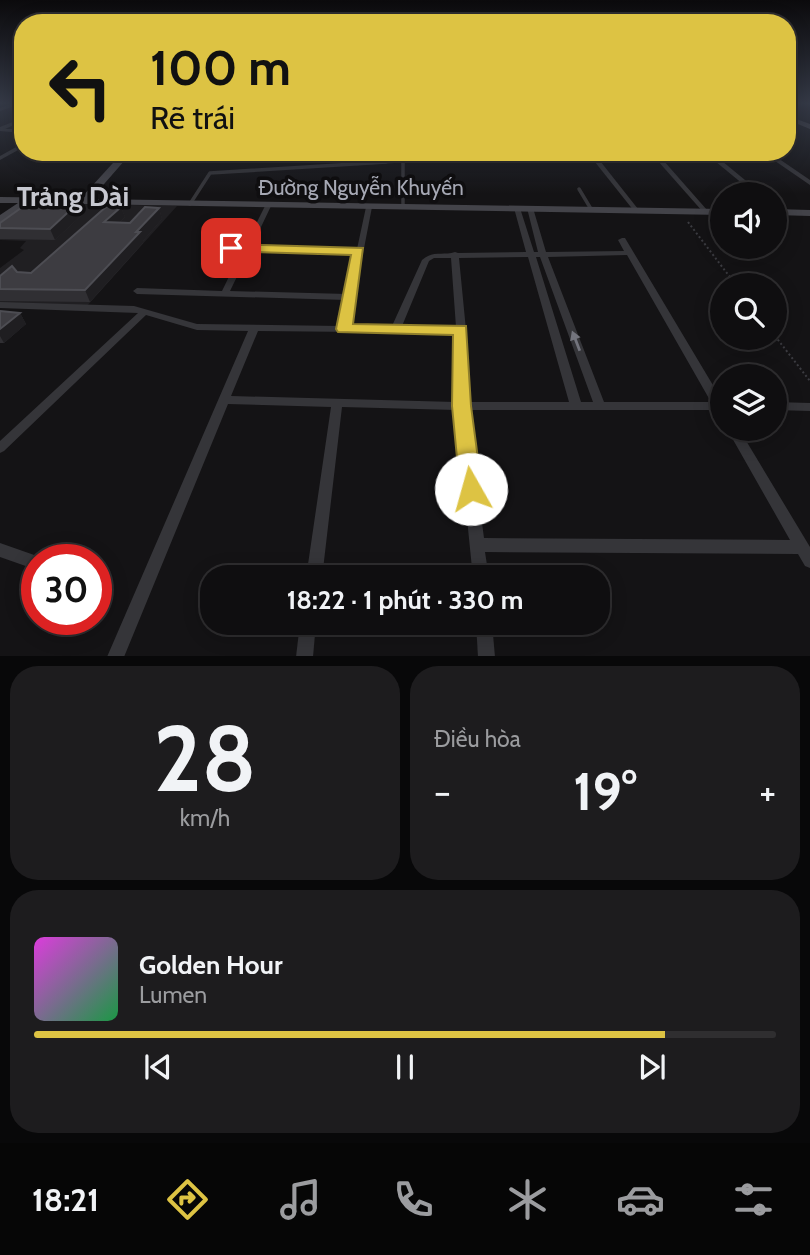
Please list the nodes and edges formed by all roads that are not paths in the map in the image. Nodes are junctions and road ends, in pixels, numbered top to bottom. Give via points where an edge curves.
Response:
1 (120, 161) edge
2 (388, 161) edge
3 (403, 161) edge
4 (597, 161) edge
5 (661, 161) edge
6 (718, 161) edge
7 (778, 161) edge
8 (744, 182) edge
9 (810, 183) edge
10 (579, 189) dead end
11 (0, 200) edge
12 (26, 202) junction
13 (83, 202) junction
14 (190, 204) junction
15 (268, 206) junction
16 (369, 207) junction
17 (403, 207) junction
18 (516, 208) junction
19 (530, 208) junction
20 (591, 209) junction
21 (636, 210) junction
22 (705, 211) junction
23 (710, 211) edge
24 (787, 212) edge
25 (810, 213) edge
26 (0, 220) edge
27 (622, 240) dead end
28 (212, 247) dead end
29 (250, 248) junction
30 (358, 251) junction
31 (630, 253) junction
32 (455, 254) junction
33 (529, 254) junction
34 (543, 254) junction
35 (137, 291) dead end
36 (225, 293) junction
37 (351, 297) junction
38 (0, 305) edge
39 (144, 312) junction
40 (254, 328) junction
41 (344, 329) junction
42 (396, 329) junction
43 (461, 330) junction
44 (710, 388) edge
45 (225, 400) junction
46 (337, 403) junction
47 (576, 405) junction
48 (600, 405) junction
49 (461, 406) junction
50 (787, 406) edge
51 (810, 407) edge
52 (710, 408) edge
53 (740, 441) edge
54 (0, 448) edge
55 (478, 545) junction
56 (802, 547) junction
57 (0, 550) edge
58 (21, 557) edge
59 (810, 561) edge
60 (316, 565) edge
61 (480, 565) edge
62 (307, 635) edge
63 (485, 635) edge
64 (115, 656) edge
65 (304, 656) edge
66 (487, 656) edge

1 - 13 street
2 - 14 lane via 210,173
3 - 17 lane
4 - 21 street
5 - 22 street
6 - 8 street
7 - 9 street
10 - 20 lane
11 - 12 street, Đường Nguyễn Khuyến
12 - 13 street, Đường Nguyễn Khuyến
12 - 26 street
13 - 14 street, Đường Nguyễn Khuyến
14 - 15 street, Đường Nguyễn Khuyến
15 - 16 street, Đường Nguyễn Khuyến
15 - 29 street
16 - 17 street, Đường Nguyễn Khuyến
16 - 30 street
17 - 18 street, Đường Nguyễn Khuyến
18 - 19 street, Đường Nguyễn Khuyến
18 - 33 street
19 - 20 street, Đường Nguyễn Khuyến
19 - 34 street
20 - 21 street, Đường Nguyễn Khuyến
21 - 22 street, Đường Nguyễn Khuyến
22 - 23 street, Đường Nguyễn Khuyến
24 - 25 street
27 - 31 street
28 - 29 street
29 - 30 street
29 - 36 street
30 - 37 street
31 - 34 street
31 - 44 street
32 - 33 street
32 - 42 street via 426,260
32 - 43 street
33 - 34 street
33 - 47 street
48 -> 34 street
35 - 36 street
36 - 37 street
37 - 41 street
38 - 39 street
39 - 40 street via 197,327
39 - 54 street
40 - 41 street
40 - 45 street
41 - 42 street
42 - 43 street
43 - 49 street
45 - 46 street
45 - 64 street
46 - 49 street
46 - 60 street
47 - 48 street
47 - 49 street
48 - 52 street
49 - 55 street
50 - 51 street
53 - 56 street
55 - 56 street
55 - 61 street
56 - 59 street
57 - 58 street
62 - 65 street
63 - 66 street

